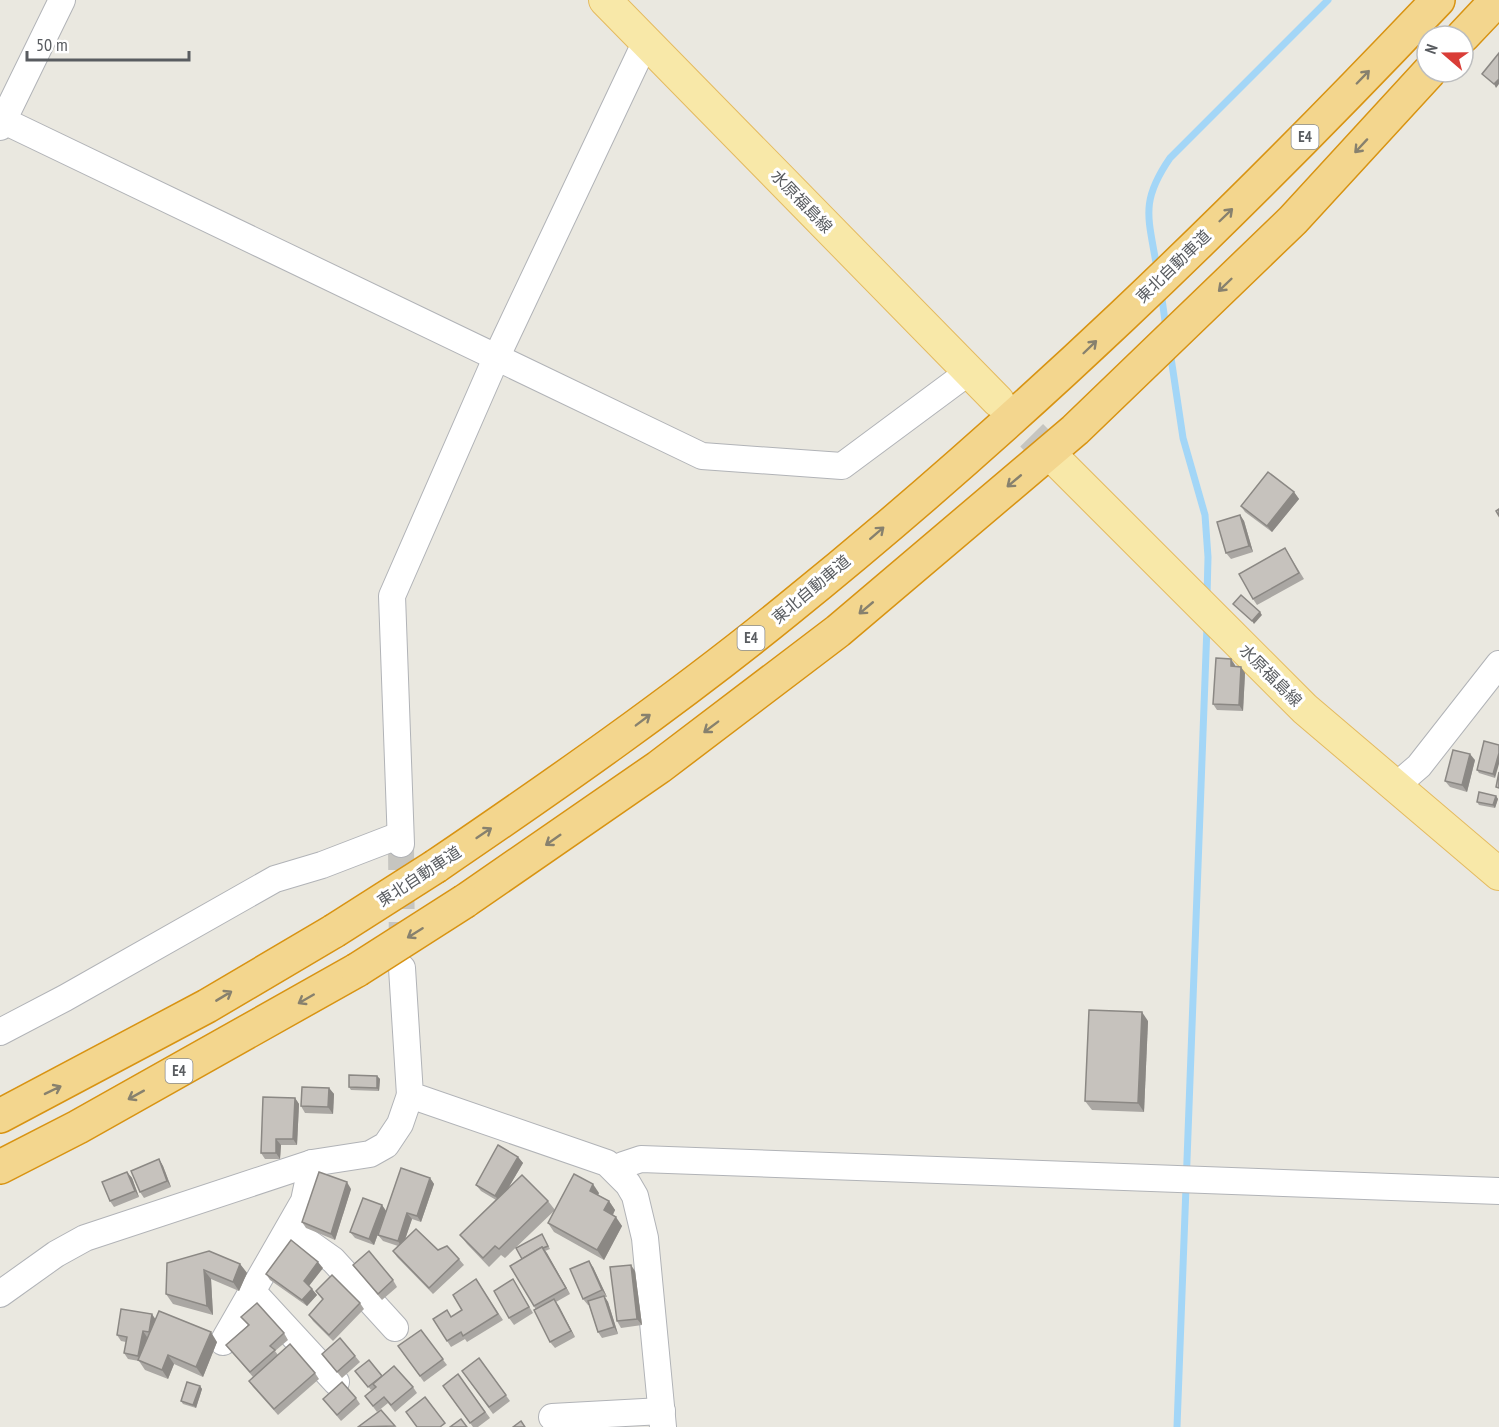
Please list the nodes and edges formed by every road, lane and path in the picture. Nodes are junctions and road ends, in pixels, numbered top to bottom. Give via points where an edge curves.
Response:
1 (62, 0) edge
2 (605, 0) edge
3 (1438, 0) edge
4 (1497, 0) edge
5 (1474, 24) edge
6 (646, 41) junction
7 (1419, 84) edge
8 (1, 122) edge
9 (497, 356) junction
10 (970, 371) junction
11 (998, 401) tunnel mouth
12 (1056, 460) tunnel mouth
13 (1499, 664) edge
14 (1397, 785) junction
15 (1499, 874) edge
16 (402, 968) tunnel mouth
17 (0, 1032) edge
18 (410, 1095) junction
19 (0, 1116) edge
20 (312, 1163) junction
21 (0, 1167) edge
22 (619, 1173) junction
23 (1499, 1191) edge
24 (289, 1229) junction
25 (253, 1292) junction
26 (0, 1294) edge
27 (395, 1329) dead end
28 (223, 1342) dead end
29 (336, 1382) edge
30 (552, 1417) dead end
31 (663, 1419) edge

1 - 8 street
2 - 6 main road, 水原福島線
19 -> 3 highway, 東北自動車道 / E4, bridge via 207,1006 334,932 566,778 786,611 1048,387 1280,162
4 - 5 highway
6 - 9 street
6 - 10 main road, 水原福島線
7 -> 21 highway, E4, bridge via 1293,220 1075,430 838,631 659,767 465,901 357,970
8 - 9 street
9 - 10 street via 702,456 842,466
9 - 17 street via 392,596 401,840 275,879
10 - 11 main road, 水原福島線
12 - 14 main road, 水原福島線 via 1305,709
13 - 14 street via 1419,766
14 - 15 main road, 水原福島線
16 - 18 street
18 - 20 street via 400,1124 386,1145 370,1154
18 - 22 street via 598,1160
20 - 24 street via 304,1201
20 - 26 street via 85,1238
22 - 23 street via 623,1165 641,1160
22 - 31 street via 635,1196 645,1238
24 - 25 street
24 - 27 street via 333,1260
25 - 28 street
25 - 29 street
30 - 31 street

